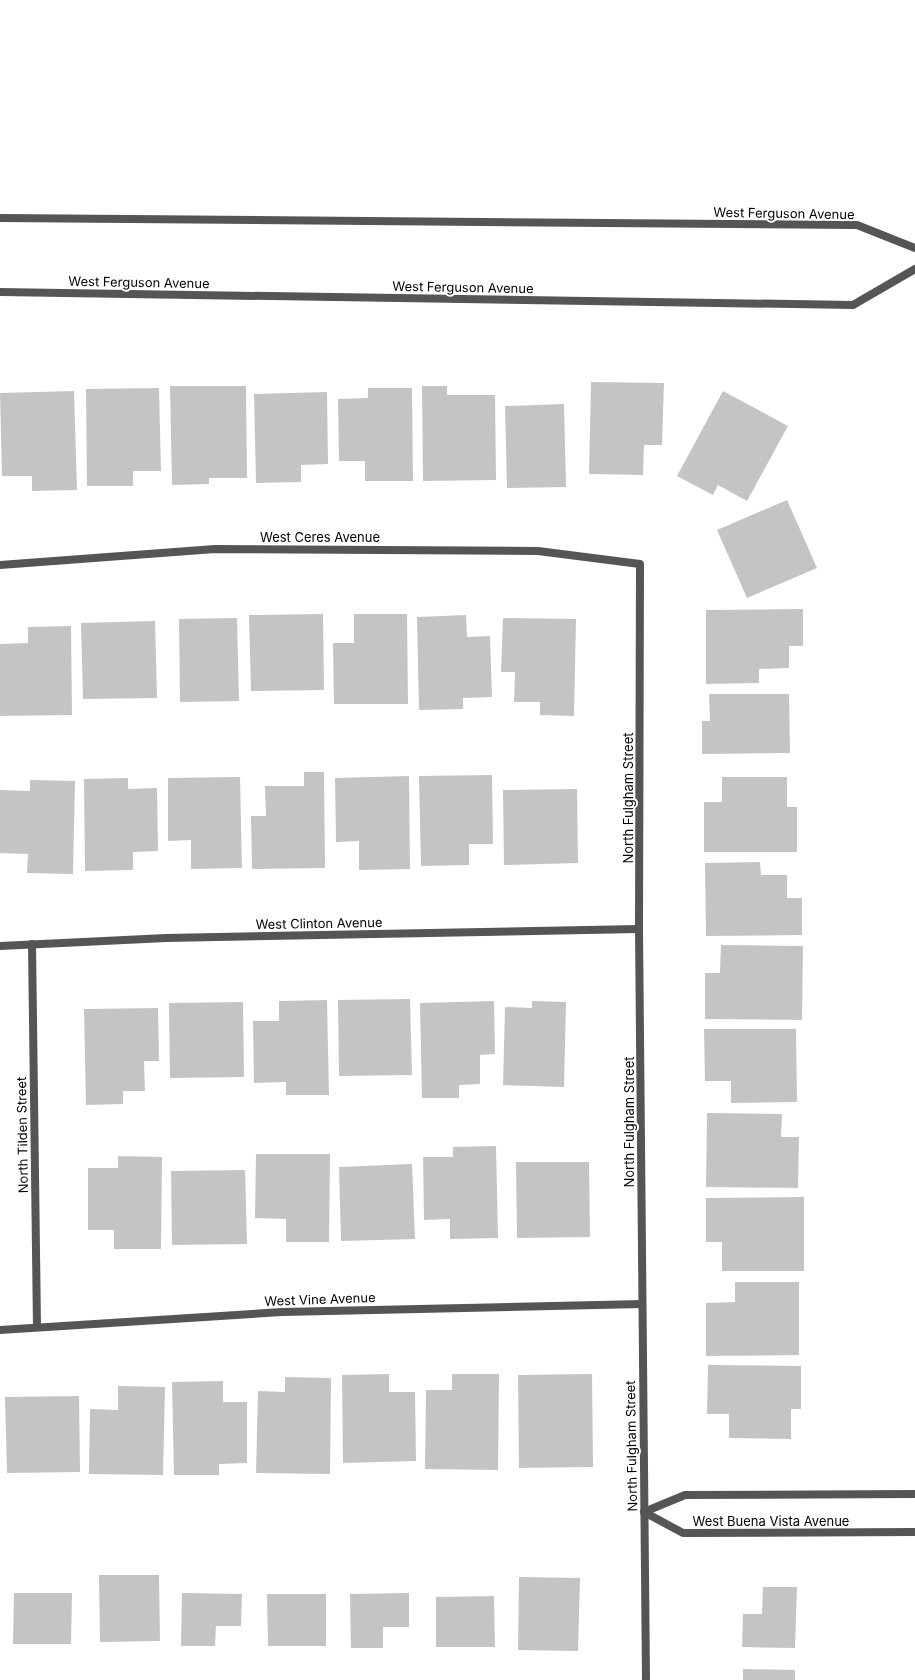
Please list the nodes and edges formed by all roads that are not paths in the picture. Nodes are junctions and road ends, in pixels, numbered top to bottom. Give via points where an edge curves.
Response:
1 (0, 218) edge
2 (915, 248) edge
3 (915, 269) edge
4 (0, 292) edge
5 (640, 564) joint
6 (0, 565) edge
7 (639, 929) junction
8 (32, 944) junction
9 (0, 946) edge
10 (642, 1304) junction
11 (37, 1327) junction
12 (0, 1330) edge
13 (915, 1494) edge
14 (644, 1512) junction
15 (915, 1532) edge
16 (646, 1680) edge

1 - 2 street, West Ferguson Avenue via 857,225
3 - 4 street, West Ferguson Avenue via 853,305
5 - 6 street, West Ceres Avenue via 538,551 215,549
5 - 7 street, North Fulgham Street
7 - 8 street, West Clinton Avenue via 166,938
7 - 10 street, North Fulgham Street
8 - 9 street, West Clinton Avenue
8 - 11 street, North Tilden Street
10 - 11 street, West Vine Avenue via 282,1312
10 - 14 street, North Fulgham Street
11 - 12 street, West Vine Avenue
13 - 14 street, West Buena Vista Avenue via 685,1495
14 - 15 street, West Buena Vista Avenue via 683,1533
14 - 16 street, North Fulgham Street

